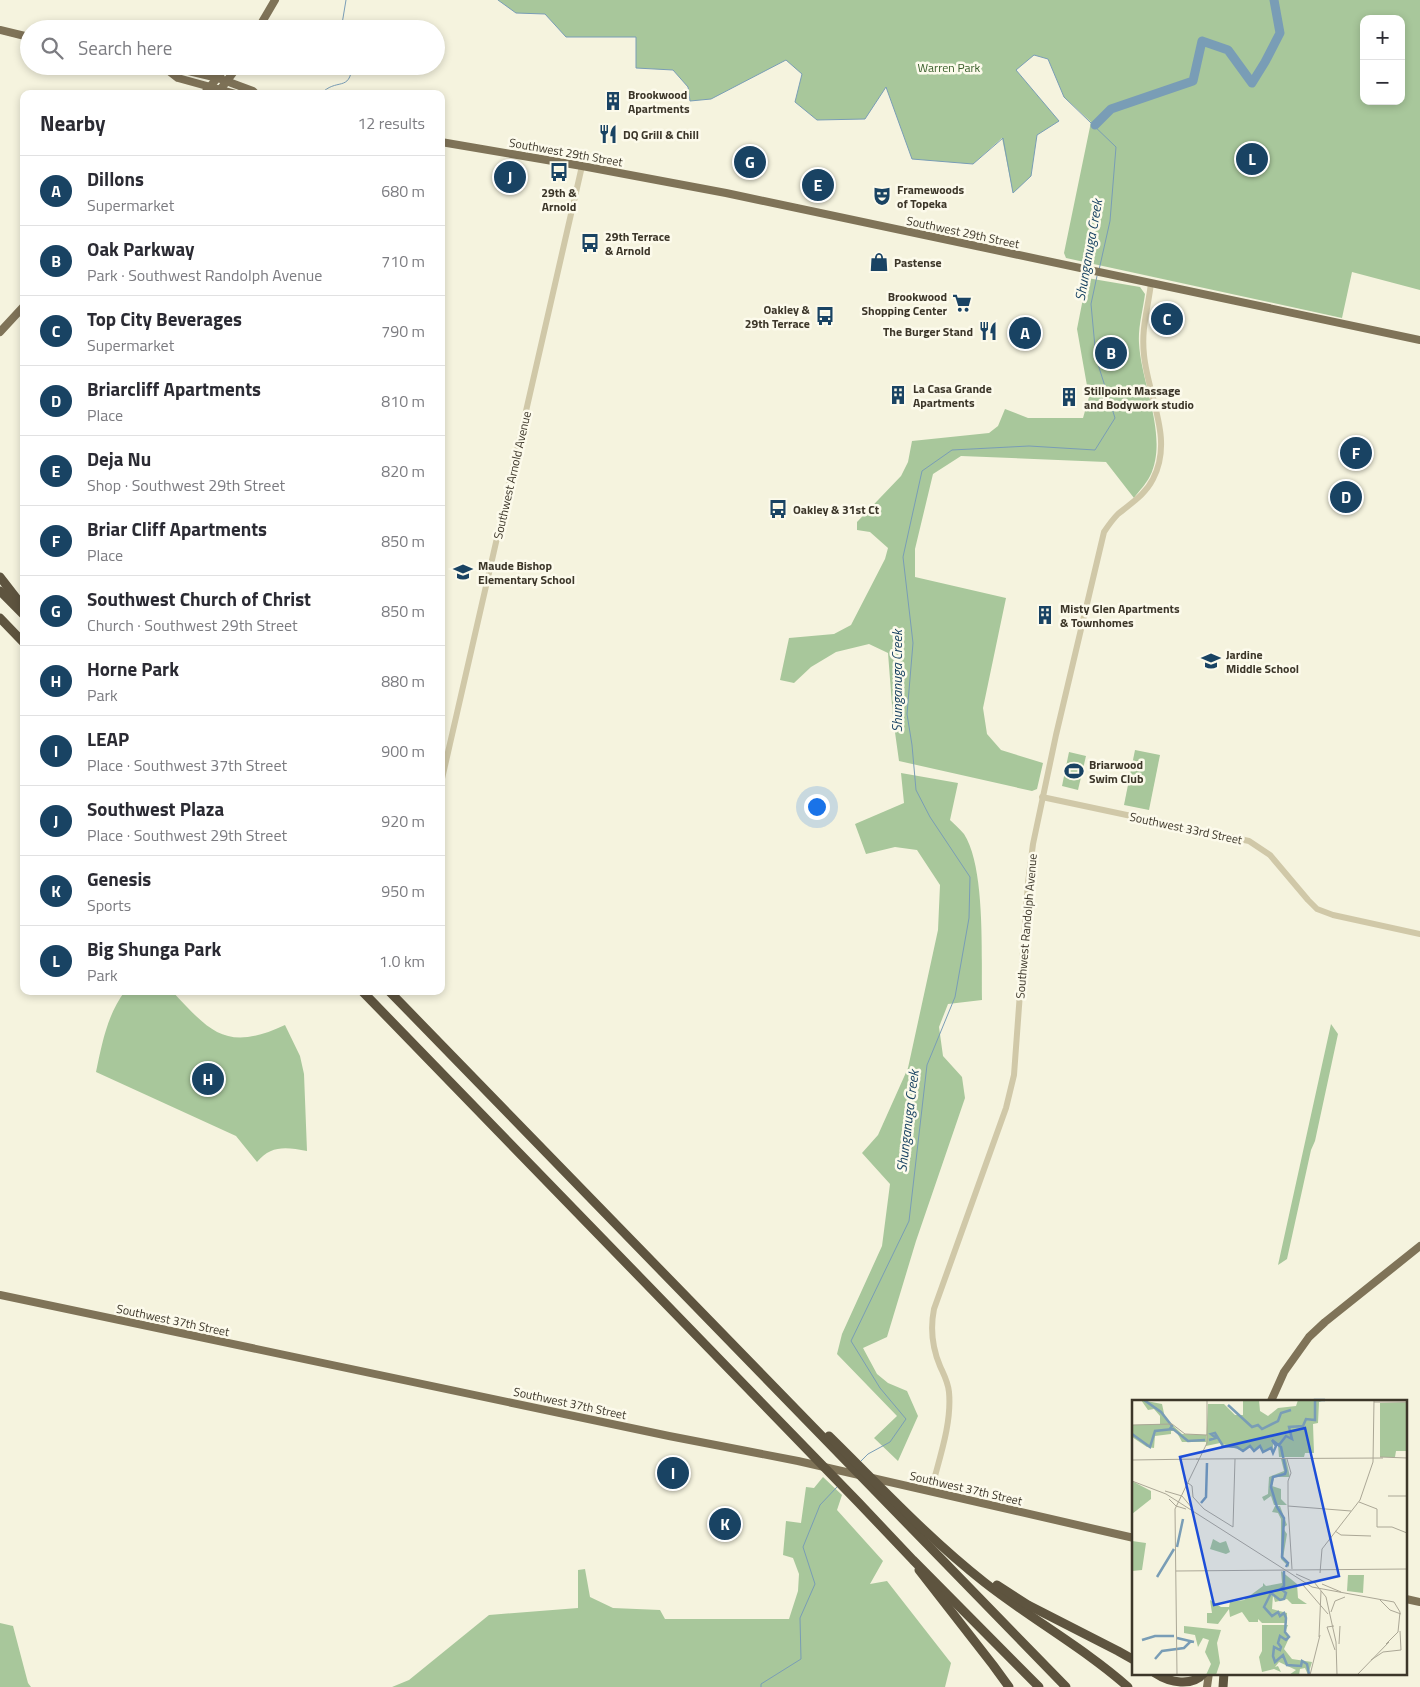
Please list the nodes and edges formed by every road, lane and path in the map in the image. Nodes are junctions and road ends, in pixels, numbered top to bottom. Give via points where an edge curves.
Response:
1 (275, 0) edge
2 (263, 20) edge
3 (0, 30) edge
4 (20, 35) edge
5 (175, 75) edge
6 (207, 75) edge
7 (220, 75) edge
8 (232, 75) edge
9 (218, 78) junction
10 (228, 80) junction
11 (211, 86) junction
12 (208, 90) edge
13 (217, 90) edge
14 (220, 90) edge
15 (251, 90) edge
16 (445, 143) edge
17 (582, 166) junction
18 (1151, 283) junction
19 (20, 310) edge
20 (0, 332) edge
21 (1420, 340) edge
22 (0, 577) edge
23 (0, 591) edge
24 (20, 603) edge
25 (20, 611) edge
26 (0, 618) edge
27 (0, 626) edge
28 (20, 639) edge
29 (20, 644) edge
30 (445, 765) edge
31 (1042, 797) junction
32 (1420, 934) edge
33 (366, 995) edge
34 (393, 995) edge
35 (1420, 1246) edge
36 (0, 1295) edge
37 (1271, 1400) edge
38 (931, 1491) junction
39 (900, 1510) junction
40 (1132, 1538) edge
41 (913, 1560) junction
42 (1132, 1659) edge
43 (1156, 1674) edge
44 (1203, 1674) edge
45 (1209, 1674) edge
46 (1223, 1674) edge
47 (1163, 1679) junction
48 (1007, 1687) edge
49 (1039, 1687) edge
50 (1066, 1687) edge
51 (1128, 1687) edge
52 (1172, 1687) edge
53 (1207, 1687) edge
54 (1221, 1687) edge

1 - 2 main road
3 - 4 main road
5 - 11 main road
6 - 9 main road
7 - 9 main road
8 - 10 main road
9 - 10 main road
9 - 11 main road
10 - 14 main road
10 - 15 main road
11 - 12 main road
11 - 13 main road
16 - 17 main road, Southwest 29th Street
17 - 18 main road, Southwest 29th Street
17 - 30 street, Southwest Arnold Avenue
18 - 21 main road, Southwest 29th Street
18 - 31 street, Southwest Randolph Avenue via 1143,345 1160,428 1158,465 1145,490 1117,515 1104,532
19 - 20 main road
22 - 24 highway
23 - 25 highway
26 - 28 highway
27 - 29 highway
31 - 32 street, Southwest 33rd Street via 1249,841 1270,855 1317,909
31 - 38 street, Southwest Randolph Avenue via 1028,883 1012,1085 932,1320 933,1345 947,1381 950,1402
33 - 41 highway
34 - 39 highway via 780,1393
35 - 37 main road via 1309,1337 1284,1372
36 - 38 main road, Southwest 37th Street
38 - 40 main road, Southwest 37th Street
39 - 42 highway via 985,1577 1028,1605
39 - 50 highway
39 - 51 highway via 984,1582
41 - 48 highway
41 - 49 highway
43 - 47 highway
44 - 47 highway via 1189,1685 1176,1685
45 - 53 main road
46 - 54 highway
47 - 52 highway

